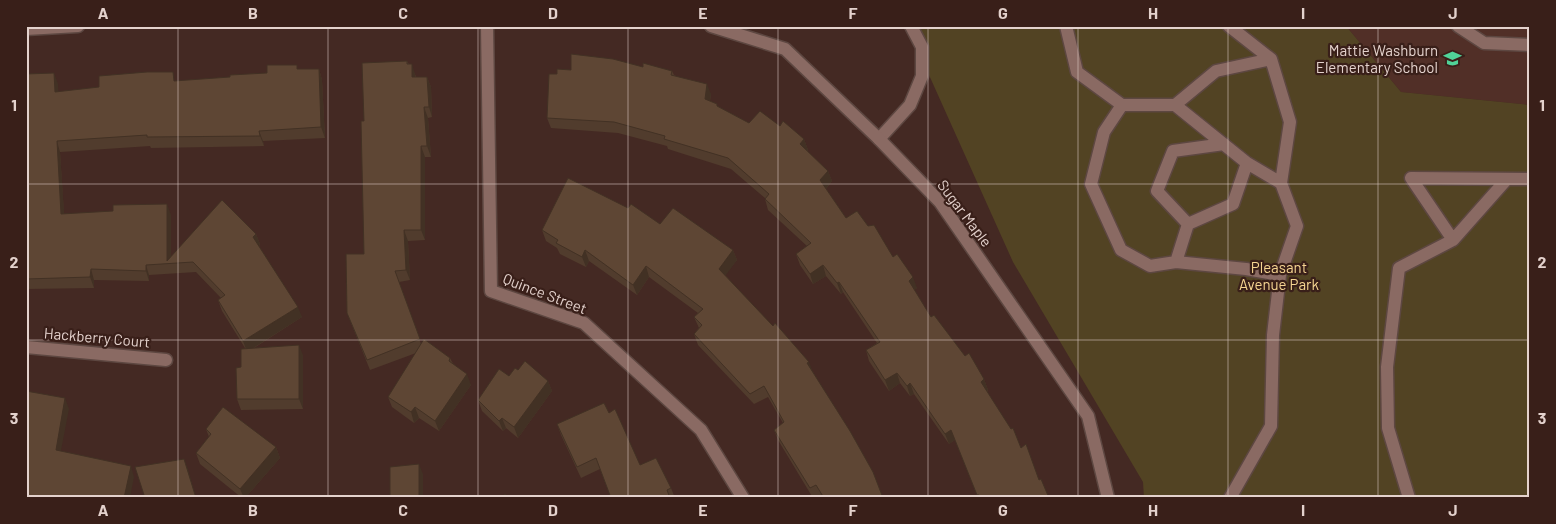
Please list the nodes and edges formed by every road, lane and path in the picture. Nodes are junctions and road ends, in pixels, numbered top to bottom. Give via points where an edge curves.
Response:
1 (78, 26) edge
2 (487, 26) edge
3 (711, 26) edge
4 (910, 26) edge
5 (1066, 26) edge
6 (1230, 26) edge
7 (1458, 26) edge
8 (26, 29) edge
9 (1530, 45) edge
10 (1271, 58) junction
11 (1122, 105) junction
12 (1175, 105) junction
13 (879, 139) junction
14 (1224, 144) junction
15 (1247, 163) junction
16 (1507, 179) junction
17 (1530, 179) edge
18 (1281, 183) junction
19 (1188, 224) junction
20 (1453, 240) junction
21 (1176, 262) junction
22 (1280, 275) junction
23 (26, 347) edge
24 (166, 360) dead end
25 (743, 498) edge
26 (1108, 498) edge
27 (1230, 498) edge
28 (1409, 498) edge

1 - 8 street
2 - 25 street, Quince Street via 491,291 584,323 701,430
3 - 13 street, Sugar Maple via 785,49
4 - 13 street via 922,47 922,76 910,106
5 - 11 street via 1077,72
6 - 10 street
7 - 9 street via 1484,43
10 - 12 street via 1216,70
10 - 18 street via 1290,122
11 - 12 street
11 - 21 street via 1104,132 1091,184 1121,250 1150,266
12 - 14 street
13 - 26 street, Sugar Maple via 940,202 1088,416
14 - 15 street
14 - 19 street via 1173,151 1157,191
15 - 18 street
15 - 19 street via 1233,204
16 - 17 street
16 - 20 street
16 - 20 street via 1411,178
18 - 22 street via 1297,226
19 - 21 street
20 - 28 street via 1399,268 1387,367 1388,428
21 - 22 street
22 - 27 street via 1273,336 1271,426
23 - 24 street, Hackberry Court

